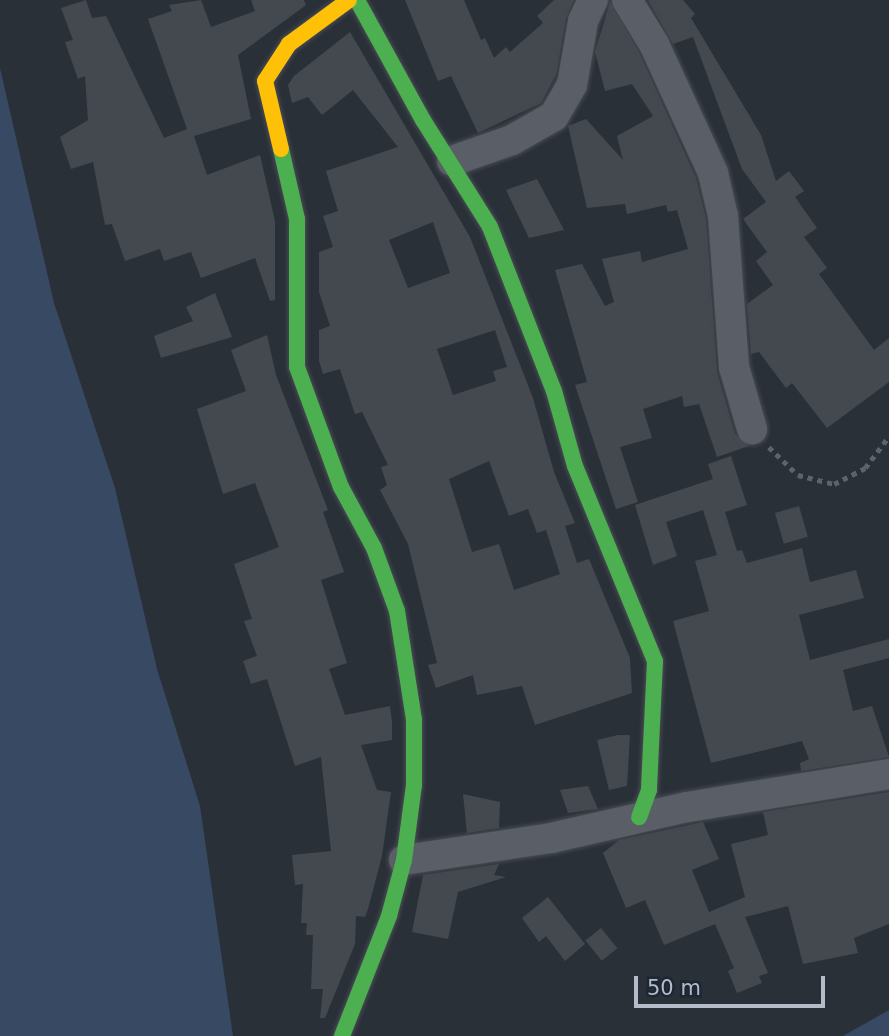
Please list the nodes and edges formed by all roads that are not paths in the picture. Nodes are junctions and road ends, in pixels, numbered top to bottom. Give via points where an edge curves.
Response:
1 (349, 0) edge
2 (357, 0) edge
3 (593, 0) edge
4 (626, 0) edge
5 (452, 161) junction
6 (752, 429) road end
7 (889, 774) edge
8 (639, 817) junction
9 (404, 860) junction
10 (342, 1036) edge

1 - 9 street via 280,54 265,81 265,95 295,196 297,367 341,487 374,548 397,611 409,674 414,785
2 - 5 street via 423,120
3 - 5 street via 583,21 572,85 554,116 512,140
4 - 6 street via 654,44 713,173 723,216 734,367
5 - 8 street via 490,227 517,292 554,391 575,466 655,661 649,790
7 - 8 street
8 - 9 street via 563,836
9 - 10 street via 389,916

